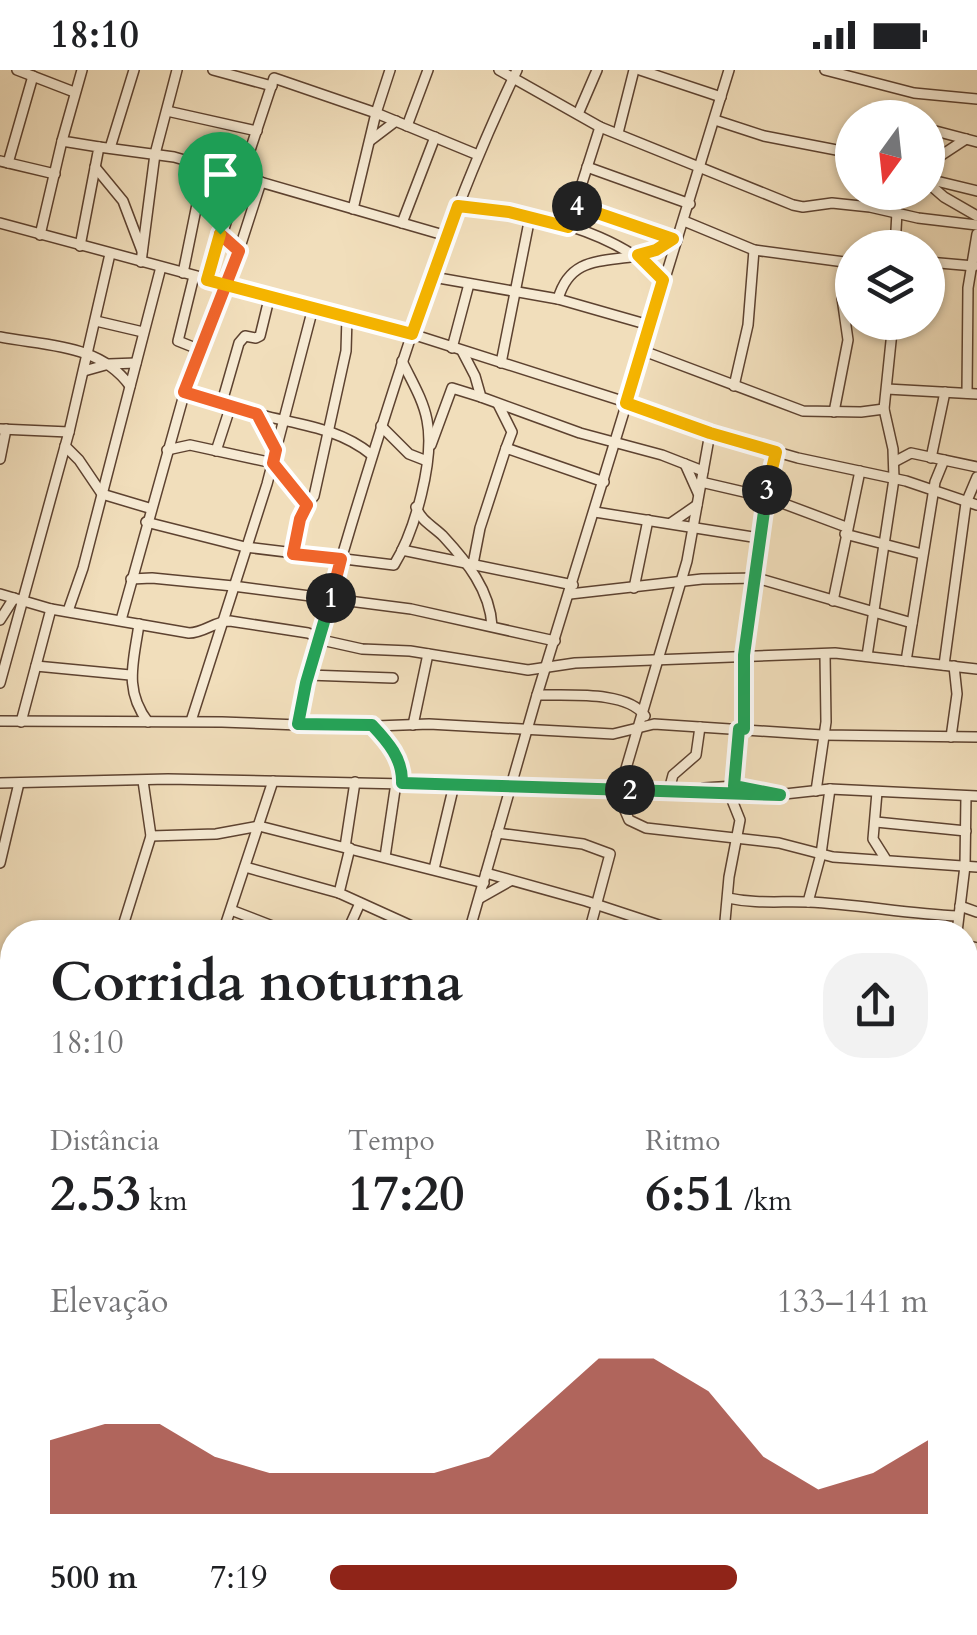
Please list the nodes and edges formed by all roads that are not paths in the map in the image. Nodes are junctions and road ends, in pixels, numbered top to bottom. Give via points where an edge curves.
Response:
1 (17, 70) edge
2 (82, 70) edge
3 (134, 70) edge
4 (178, 70) edge
5 (213, 70) edge
6 (389, 70) edge
7 (428, 70) edge
8 (499, 70) edge
9 (597, 70) edge
10 (637, 70) edge
11 (729, 70) edge
12 (825, 70) edge
13 (656, 72) edge
14 (515, 74) edge
15 (33, 76) junction
16 (274, 78) edge
17 (74, 92) junction
18 (722, 97) junction
19 (977, 99) edge
20 (167, 111) junction
21 (376, 113) junction
22 (578, 114) junction
23 (715, 120) junction
24 (396, 122) junction
25 (408, 126) junction
26 (600, 126) junction
27 (257, 132) junction
28 (618, 132) junction
29 (945, 133) edge
30 (435, 138) junction
31 (966, 138) junction
32 (62, 141) junction
33 (369, 142) junction
34 (977, 142) edge
35 (104, 147) junction
36 (835, 147) edge
37 (945, 152) edge
38 (155, 154) junction
39 (478, 155) junction
40 (4, 162) edge
41 (205, 165) junction
42 (95, 168) junction
43 (587, 168) junction
44 (700, 169) junction
45 (55, 174) junction
46 (244, 175) junction
47 (261, 182) junction
48 (945, 185) edge
49 (977, 192) edge
50 (945, 198) edge
51 (690, 204) junction
52 (575, 205) junction
53 (458, 206) junction
54 (353, 209) junction
55 (897, 212) junction
56 (977, 216) edge
57 (530, 217) junction
58 (684, 222) junction
59 (0, 223) edge
60 (402, 223) junction
61 (977, 225) edge
62 (568, 227) junction
63 (896, 230) edge
64 (40, 234) junction
65 (220, 234) junction
66 (977, 234) edge
67 (447, 236) junction
68 (675, 239) junction
69 (80, 246) junction
70 (754, 250) junction
71 (239, 251) junction
72 (110, 254) junction
73 (638, 255) junction
74 (142, 258) junction
75 (835, 260) edge
76 (945, 263) edge
77 (975, 266) edge
78 (161, 267) junction
79 (188, 275) junction
80 (433, 277) junction
81 (207, 280) junction
82 (663, 280) junction
83 (469, 284) junction
84 (224, 285) junction
85 (516, 291) junction
86 (270, 295) junction
87 (558, 299) junction
88 (314, 308) junction
89 (347, 316) junction
90 (96, 322) junction
91 (649, 325) junction
92 (144, 332) junction
93 (412, 334) junction
94 (0, 337) edge
95 (848, 340) edge
96 (891, 340) edge
97 (973, 348) edge
98 (198, 349) junction
99 (457, 349) junction
100 (641, 350) junction
101 (89, 352) junction
102 (402, 361) junction
103 (136, 363) junction
104 (500, 363) junction
105 (109, 364) junction
106 (84, 371) junction
107 (130, 386) junction
108 (734, 386) junction
109 (887, 389) junction
110 (184, 392) junction
111 (945, 392) junction
112 (972, 394) edge
113 (482, 397) junction
114 (626, 403) junction
115 (226, 404) junction
116 (498, 404) junction
117 (884, 409) junction
118 (834, 412) junction
119 (257, 414) junction
120 (282, 420) junction
121 (381, 426) junction
122 (3, 429) edge
123 (328, 430) junction
124 (69, 432) junction
125 (710, 433) junction
126 (615, 444) junction
127 (65, 446) junction
128 (506, 448) junction
129 (430, 449) junction
130 (167, 450) junction
131 (216, 450) junction
132 (276, 450) junction
133 (776, 452) junction
134 (372, 455) junction
135 (0, 458) edge
136 (931, 458) junction
137 (944, 460) junction
138 (427, 461) junction
139 (894, 462) junction
140 (273, 463) junction
141 (684, 464) junction
142 (977, 467) edge
143 (860, 471) junction
144 (702, 476) junction
145 (977, 477) edge
146 (894, 479) junction
147 (604, 482) junction
148 (935, 492) junction
149 (699, 493) junction
150 (102, 494) junction
151 (766, 497) junction
152 (972, 504) edge
153 (307, 505) junction
154 (696, 505) junction
155 (416, 507) junction
156 (150, 508) junction
157 (595, 512) junction
158 (648, 520) junction
159 (146, 522) junction
160 (671, 523) junction
161 (693, 529) junction
162 (846, 530) junction
163 (407, 537) junction
164 (759, 538) junction
165 (883, 546) junction
166 (245, 548) junction
167 (402, 550) junction
168 (293, 554) junction
169 (420, 554) junction
170 (922, 554) junction
171 (341, 559) junction
172 (468, 563) junction
173 (757, 578) junction
174 (132, 579) junction
175 (680, 583) junction
176 (233, 586) junction
177 (634, 588) junction
178 (571, 590) junction
179 (0, 594) edge
180 (20, 599) junction
181 (331, 599) junction
182 (834, 601) junction
183 (52, 609) junction
184 (68, 612) junction
185 (874, 614) junction
186 (0, 620) edge
187 (121, 620) junction
188 (222, 621) junction
189 (912, 623) junction
190 (139, 624) junction
191 (492, 626) junction
192 (318, 638) junction
193 (555, 641) junction
194 (428, 654) junction
195 (744, 655) junction
196 (824, 655) junction
197 (867, 656) junction
198 (658, 658) junction
199 (906, 661) junction
200 (36, 666) junction
201 (949, 666) junction
202 (977, 669) edge
203 (545, 670) junction
204 (130, 675) junction
205 (308, 675) junction
206 (393, 678) dead end
207 (0, 683) edge
208 (537, 695) junction
209 (643, 714) junction
210 (0, 721) edge
211 (191, 721) junction
212 (21, 722) junction
213 (148, 722) junction
214 (298, 724) junction
215 (654, 724) junction
216 (372, 725) junction
217 (413, 725) junction
218 (700, 727) junction
219 (640, 728) junction
220 (741, 729) junction
221 (527, 731) junction
222 (822, 735) junction
223 (952, 737) junction
224 (977, 737) edge
225 (144, 781) junction
226 (272, 781) junction
227 (0, 782) edge
228 (356, 782) junction
229 (19, 783) junction
230 (399, 783) junction
231 (454, 785) junction
232 (510, 788) junction
233 (830, 788) junction
234 (621, 790) junction
235 (669, 790) junction
236 (732, 790) junction
237 (816, 791) junction
238 (876, 792) junction
239 (972, 796) edge
240 (876, 822) junction
241 (259, 826) junction
242 (966, 830) junction
243 (497, 832) junction
244 (151, 836) junction
245 (737, 836) junction
246 (347, 847) junction
247 (820, 854) junction
248 (385, 858) junction
249 (885, 858) junction
250 (0, 863) edge
251 (965, 866) junction
252 (977, 867) edge
253 (244, 868) junction
254 (434, 868) junction
255 (485, 878) junction
256 (512, 880) junction
257 (338, 894) junction
258 (728, 898) junction
259 (479, 900) junction
260 (808, 902) junction
261 (360, 903) junction
262 (598, 905) junction
263 (230, 910) junction
264 (959, 911) junction
265 (977, 912) edge
266 (125, 920) edge
267 (227, 920) edge
268 (256, 920) edge
269 (352, 920) edge
270 (398, 920) edge
271 (473, 920) edge
272 (593, 920) edge
273 (636, 920) edge
274 (725, 920) edge
275 (958, 920) edge

1 - 15 street
2 - 17 street
3 - 35 street
4 - 20 street
5 - 16 street
6 - 21 street
7 - 25 street
8 - 14 street
9 - 22 street
10 - 13 street
10 - 28 street
11 - 18 street
12 - 19 street via 914,93
13 - 18 street
14 - 22 street
14 - 39 street
15 - 17 street
15 - 40 street
16 - 21 street
16 - 27 street
17 - 32 street
18 - 23 street
20 - 27 street
20 - 38 street
21 - 24 street
21 - 33 street
22 - 26 street
23 - 36 street
23 - 44 street
24 - 25 street
24 - 33 street
25 - 30 street
26 - 28 street
26 - 43 street
27 - 46 street
28 - 44 street
29 - 31 street
30 - 39 street
30 - 60 street
31 - 34 street
31 - 37 street
32 - 35 street
32 - 45 street
33 - 54 street
35 - 38 street
35 - 42 street
38 - 41 street
38 - 74 street
39 - 53 street
40 - 45 street
41 - 46 street
41 - 79 street
42 - 69 street
42 - 74 street via 123,201
43 - 51 street
43 - 52 street
44 - 51 street
44 - 55 street via 803,207 832,203
45 - 64 street
46 - 47 street
46 - 65 street
47 - 54 street
47 - 71 street
48 - 49 street
50 - 56 street
51 - 58 street
52 - 62 street
52 - 68 street
53 - 57 street
53 - 67 street
54 - 60 street
55 - 61 street
55 - 63 street
57 - 62 street
57 - 85 street
58 - 68 street
58 - 70 street
59 - 64 street
60 - 67 street
62 - 73 street
64 - 69 street
65 - 71 street
65 - 81 street
66 - 77 street
67 - 80 street
68 - 73 street
68 - 82 street
69 - 72 street
70 - 75 street
70 - 108 street
71 - 84 street
72 - 74 street
72 - 90 street
73 - 82 street
73 - 87 street via 591,260 566,280
74 - 78 street
76 - 77 street
77 - 97 street via 968,288
78 - 79 street
78 - 92 street
79 - 81 street
79 - 98 street via 178,341
80 - 83 street
80 - 93 street
81 - 84 street
82 - 91 street
83 - 85 street
83 - 99 street
84 - 86 street
84 - 98 street
85 - 87 street
85 - 104 street
86 - 88 street
86 - 115 street via 260,336 240,343
87 - 91 street
88 - 89 street
88 - 120 street
89 - 93 street
89 - 123 street
90 - 92 street
90 - 101 street
91 - 100 street
92 - 103 street
93 - 99 street
93 - 102 street
94 - 101 street
95 - 118 street
96 - 109 street
97 - 112 street
98 - 110 street
99 - 104 street
99 - 113 street
100 - 108 street
100 - 114 street
101 - 105 street
101 - 106 street
102 - 121 street
102 - 129 street via 422,406
103 - 105 street
103 - 107 street
104 - 114 street
105 - 106 street
105 - 107 street
106 - 124 street
107 - 150 street
108 - 118 street via 804,411
109 - 111 street
109 - 117 street
110 - 115 street
110 - 130 street
111 - 112 street
111 - 136 street
113 - 116 street
113 - 129 street via 452,388
114 - 125 street
114 - 126 street
115 - 119 street
115 - 131 street
116 - 126 street
116 - 128 street via 512,432
117 - 118 street
117 - 139 street
119 - 120 street
119 - 132 street
120 - 123 street
120 - 132 street
121 - 134 street
121 - 138 street via 409,454
122 - 124 street
122 - 135 street
123 - 134 street
123 - 153 street
124 - 127 street
125 - 133 street
125 - 144 street
126 - 141 street
126 - 147 street
127 - 150 street
127 - 180 street
128 - 147 street
128 - 172 street
129 - 138 street
130 - 131 street
130 - 156 street
131 - 140 street
132 - 140 street
133 - 143 street
133 - 151 street
134 - 171 street
136 - 137 street
136 - 139 street via 912,452
137 - 142 street
137 - 148 street
138 - 155 street
139 - 146 street
140 - 153 street
140 - 166 street
141 - 144 street
141 - 149 street
143 - 146 street
143 - 162 street
144 - 149 street
144 - 151 street
145 - 152 street
146 - 148 street
146 - 165 street
147 - 157 street
148 - 152 street
148 - 170 street
149 - 154 street
150 - 156 street
150 - 184 street
151 - 162 street
151 - 164 street
152 - 201 street
153 - 168 street
154 - 160 street
154 - 161 street
155 - 163 street
155 - 172 street
156 - 159 street
157 - 158 street
157 - 178 street
158 - 160 street
158 - 177 street
159 - 166 street
159 - 174 street
160 - 161 street
161 - 164 street
161 - 175 street
162 - 165 street
162 - 182 street
163 - 167 street
163 - 169 street
164 - 173 street
165 - 170 street
165 - 185 street
166 - 168 street
166 - 176 street
167 - 169 street
167 - 171 street via 391,566
168 - 171 street
169 - 172 street
170 - 189 street
171 - 181 street
172 - 178 street
172 - 191 street via 487,594
173 - 175 street
173 - 182 street
173 - 195 street
174 - 176 street
174 - 187 street
175 - 177 street
175 - 198 street
176 - 181 street
176 - 188 street
177 - 178 street
178 - 193 street
179 - 180 street
180 - 183 street
180 - 186 street
180 - 207 street
181 - 191 street
181 - 192 street
182 - 185 street
183 - 184 street
183 - 200 street
184 - 187 street
185 - 189 street
185 - 197 street
187 - 190 street
188 - 190 street via 198,633
188 - 192 street
188 - 211 street
189 - 199 street
190 - 204 street
191 - 193 street
192 - 194 street
192 - 205 street
193 - 203 street
194 - 203 street
194 - 217 street
195 - 196 street
195 - 198 street
195 - 220 street
196 - 197 street
196 - 222 street
197 - 199 street
198 - 203 street
198 - 209 street
199 - 201 street
200 - 204 street
200 - 212 street
201 - 202 street
201 - 223 street via 957,694
203 - 208 street
204 - 213 street
205 - 206 street
205 - 214 street
208 - 209 street via 614,699
208 - 221 street
209 - 215 street
209 - 219 street
210 - 212 street
211 - 213 street
211 - 214 street
212 - 213 street
214 - 216 street
215 - 218 street
215 - 219 street
216 - 217 street
216 - 230 street via 403,770
217 - 221 street
218 - 220 street
218 - 235 street via 696,756 676,772
219 - 221 street via 613,734
219 - 234 street
220 - 222 street
220 - 236 street
221 - 232 street
222 - 223 street
222 - 237 street
223 - 224 street
225 - 226 street
225 - 229 street
225 - 244 street
226 - 228 street
226 - 241 street
227 - 229 street
228 - 230 street
228 - 246 street
229 - 250 street
230 - 231 street
230 - 248 street
231 - 232 street
231 - 254 street
232 - 234 street
232 - 243 street
233 - 237 street
233 - 238 street
233 - 247 street
234 - 235 street
234 - 245 street via 627,816 639,826
235 - 236 street
236 - 237 street
236 - 245 street
238 - 239 street
238 - 240 street
239 - 242 street
240 - 242 street
240 - 249 street via 874,843
241 - 244 street
241 - 246 street
241 - 253 street
242 - 251 street
243 - 255 street
243 - 262 street via 607,851
244 - 266 street
245 - 247 street
245 - 258 street
246 - 248 street
246 - 257 street
247 - 249 street
247 - 260 street
248 - 254 street
249 - 251 street
251 - 252 street
251 - 264 street
253 - 257 street
253 - 263 street
254 - 255 street
255 - 256 street
255 - 259 street
256 - 259 street
256 - 262 street
257 - 261 street
258 - 260 street
258 - 274 street
259 - 271 street
260 - 264 street via 906,914
261 - 269 street
261 - 270 street
262 - 272 street
262 - 273 street
263 - 267 street
263 - 268 street
264 - 265 street
264 - 275 street

